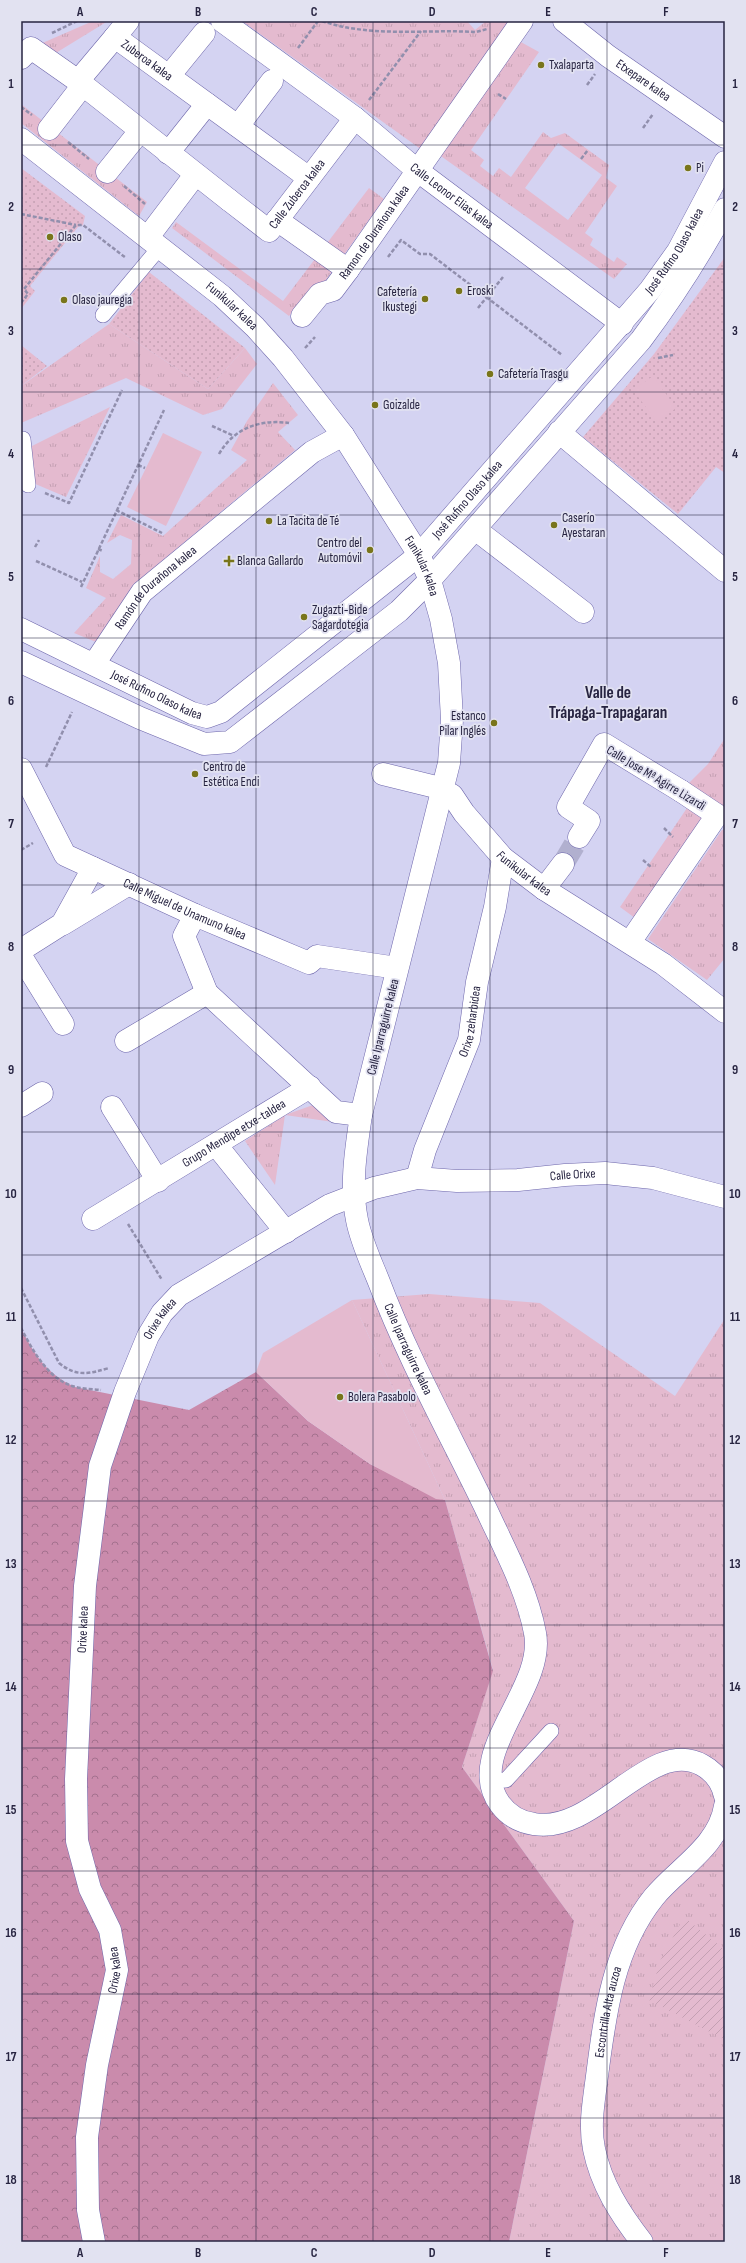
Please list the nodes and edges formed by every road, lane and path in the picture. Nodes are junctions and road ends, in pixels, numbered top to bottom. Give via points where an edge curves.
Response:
1 (318, 21) edge
2 (322, 21) edge
3 (522, 21) edge
4 (564, 21) edge
5 (213, 27) edge
6 (491, 28) dead end
7 (121, 29) edge
8 (421, 30) junction
9 (21, 58) edge
10 (278, 73) junction
11 (169, 76) junction
12 (80, 83) junction
13 (371, 98) dead end
14 (207, 104) junction
15 (355, 118) junction
16 (238, 126) junction
17 (49, 129) dead end
18 (140, 131) junction
19 (725, 137) edge
20 (21, 140) edge
21 (588, 150) dead end
22 (168, 153) junction
23 (580, 160) dead end
24 (725, 162) edge
25 (418, 171) junction
26 (107, 172) dead end
27 (195, 175) junction
28 (309, 178) junction
29 (725, 209) edge
30 (21, 214) edge
31 (277, 220) junction
32 (76, 225) junction
33 (154, 242) junction
34 (383, 264) dead end
35 (141, 270) junction
36 (348, 270) junction
37 (503, 278) dead end
38 (486, 297) junction
39 (21, 303) edge
40 (478, 308) dead end
41 (102, 315) dead end
42 (302, 316) dead end
43 (622, 324) junction
44 (673, 355) dead end
45 (566, 358) dead end
46 (656, 358) dead end
47 (122, 390) dead end
48 (164, 410) dead end
49 (288, 423) dead end
50 (212, 426) dead end
51 (559, 432) junction
52 (343, 435) junction
53 (234, 436) junction
54 (23, 439) dead end
55 (219, 454) dead end
56 (138, 465) junction
57 (146, 468) dead end
58 (28, 485) joint
59 (116, 510) junction
60 (475, 529) junction
61 (162, 533) dead end
62 (39, 540) dead end
63 (35, 547) dead end
64 (98, 548) junction
65 (103, 551) dead end
66 (419, 555) junction
67 (36, 561) dead end
68 (725, 571) edge
69 (430, 580) junction
70 (82, 582) junction
71 (81, 587) dead end
72 (583, 612) dead end
73 (21, 629) edge
74 (21, 662) edge
75 (94, 664) junction
76 (82, 691) junction
77 (21, 769) edge
78 (383, 774) dead end
79 (443, 790) junction
80 (34, 794) junction
81 (579, 837) tunnel mouth
82 (503, 858) junction
83 (563, 864) tunnel mouth
84 (93, 868) junction
85 (129, 884) junction
86 (544, 889) junction
87 (195, 915) junction
88 (62, 924) junction
89 (630, 942) junction
90 (23, 956) edge
91 (398, 968) junction
92 (207, 993) junction
93 (725, 1012) edge
94 (63, 1024) dead end
95 (126, 1041) dead end
96 (310, 1087) junction
97 (42, 1093) dead end
98 (21, 1106) edge
99 (112, 1107) dead end
100 (361, 1115) junction
101 (217, 1146) junction
102 (417, 1178) junction
103 (158, 1181) junction
104 (355, 1196) junction
105 (725, 1197) edge
106 (116, 1205) junction
107 (93, 1219) dead end
108 (286, 1232) junction
109 (21, 1288) edge
110 (174, 1299) junction
111 (21, 1328) edge
112 (140, 1357) junction
113 (125, 1392) junction
114 (551, 1731) dead end
115 (491, 1781) junction
116 (725, 1796) edge
117 (725, 1806) edge
118 (94, 2242) edge
119 (642, 2242) edge

1 - 10 path
2 - 8 path via 344,29
3 - 25 street, Ramon de Durañona kalea
4 - 19 street, Etxepare kalea via 608,56
5 - 10 street, Calle Leonor Elias kalea
5 - 11 street
6 - 8 path via 476,32
7 - 11 street, Zuberoa kalea
7 - 12 street, Zuberoa kalea
8 - 13 path
9 - 12 street via 31,48
10 - 15 street, Calle Leonor Elias kalea
10 - 16 street
11 - 14 street, Zuberoa kalea
12 - 17 street, Zuberoa kalea
12 - 18 street
14 - 16 street, Zuberoa kalea
14 - 22 street
15 - 25 street, Calle Leonor Elias kalea
15 - 28 street, Calle Zuberoa kalea
16 - 28 street, Zuberoa kalea
18 - 22 street
18 - 26 street
20 - 33 street, Funikular kalea
21 - 23 path
22 - 27 street
24 - 43 street, José Rufino Olaso kalea via 678,251
25 - 36 street, Ramon de Durañona kalea
25 - 43 street, Calle Leonor Elias kalea
27 - 31 street, Calle Zuberoa kalea via 269,230
27 - 33 street
28 - 31 street, Calle Zuberoa kalea
29 - 51 street, José Rufino Olaso kalea via 696,262 668,304 641,340
30 - 32 path
31 - 36 street
32 - 35 path via 83,225
32 - 39 path via 24,289 28,294
33 - 35 lane
33 - 52 street, Funikular kalea via 255,326
34 - 38 path via 401,240 420,254 430,254
35 - 41 lane
36 - 42 street, Ramon de Durañona kalea via 333,290 320,294
37 - 38 path
38 - 40 path
38 - 45 path
43 - 66 street, José Rufino Olaso kalea
44 - 46 path
47 - 58 path via 69,503
48 - 56 path
49 - 53 path via 262,422
50 - 53 path
51 - 60 street, José Rufino Olaso kalea
51 - 68 street
52 - 66 street, Funikular kalea
52 - 75 street, Ramón de Durañona kalea via 312,452 142,592
53 - 55 path via 224,444
54 - 58 lane
56 - 57 path
56 - 59 path
59 - 61 path
59 - 64 path
60 - 69 street, José Rufino Olaso kalea
60 - 72 street
62 - 63 path
64 - 65 path
64 - 70 path
66 - 69 street, Funikular kalea
66 - 75 street, José Rufino Olaso kalea via 221,712 207,717
67 - 70 path
69 - 76 street, José Rufino Olaso kalea via 399,611 230,742 204,744
69 - 79 street, Funikular kalea via 441,619 452,691 449,763
70 - 71 path
73 - 75 street, José Rufino Olaso kalea
74 - 76 street, José Rufino Olaso kalea
76 - 80 path
77 - 80 street, Calle Miguel de Unamuno kalea
78 - 79 street
79 - 82 street, Funikular kalea via 452,794 464,813
79 - 91 street, Calle Iparraguirre kalea
80 - 84 street, Calle Miguel de Unamuno kalea via 65,855
81 - 89 street, Calle Jose Mª Agirre Lizardi via 589,821 568,807 604,744 717,815
82 - 86 street, Funikular kalea
82 - 102 street, Orixe zeharbidea via 469,1040 425,1150
83 - 86 street
84 - 85 street, Calle Miguel de Unamuno kalea
84 - 88 street
85 - 87 street, Calle Miguel de Unamuno kalea
85 - 88 street
86 - 89 street, Funikular kalea
87 - 91 street, Calle Miguel de Unamuno kalea via 309,963 317,956
87 - 92 street via 184,936
88 - 90 street
89 - 93 street, Funikular kalea
90 - 94 street
91 - 100 street, Calle Iparraguirre kalea
92 - 95 street
92 - 96 street
96 - 100 street via 336,1112
96 - 101 street, Grupo Mendipe etxe-taldea
97 - 98 street
99 - 103 street
100 - 104 street, Calle Iparraguirre kalea via 355,1157
101 - 103 street, Grupo Mendipe etxe-taldea
101 - 108 street
102 - 104 street, Orixe kalea via 374,1188
102 - 105 street, Calle Orixe via 457,1181 518,1180 605,1173 653,1178
103 - 106 street, Grupo Mendipe etxe-taldea
104 - 108 street, Orixe kalea via 330,1205
104 - 115 street, Calle Iparraguirre kalea via 357,1221 391,1314 504,1546 522,1588 536,1636 534,1665 527,1685 495,1749
106 - 107 street, Grupo Mendipe etxe-taldea
106 - 110 path
108 - 110 street, Orixe kalea
109 - 112 path via 52,1353 58,1363 68,1370 86,1375
110 - 112 street, Orixe kalea via 151,1330
111 - 113 path via 45,1367 58,1379 75,1387
112 - 113 street, Orixe kalea
113 - 118 street, Orixe kalea via 100,1466 94,1513 85,1586 76,1779 77,1841 90,1889 110,1930 117,1970 97,2065 87,2138 88,2210
114 - 115 lane via 506,1780
115 - 116 street, Calle Iparraguirre kalea via 494,1796 502,1807 514,1817 545,1826 561,1824 577,1817 646,1772 673,1760 685,1759 707,1768 717,1777
117 - 119 street, Escontrilla Alta auzoa via 720,1826 712,1837 672,1877 640,1916 622,1954 612,1987 601,2046 592,2119 594,2148 609,2193 620,2213

